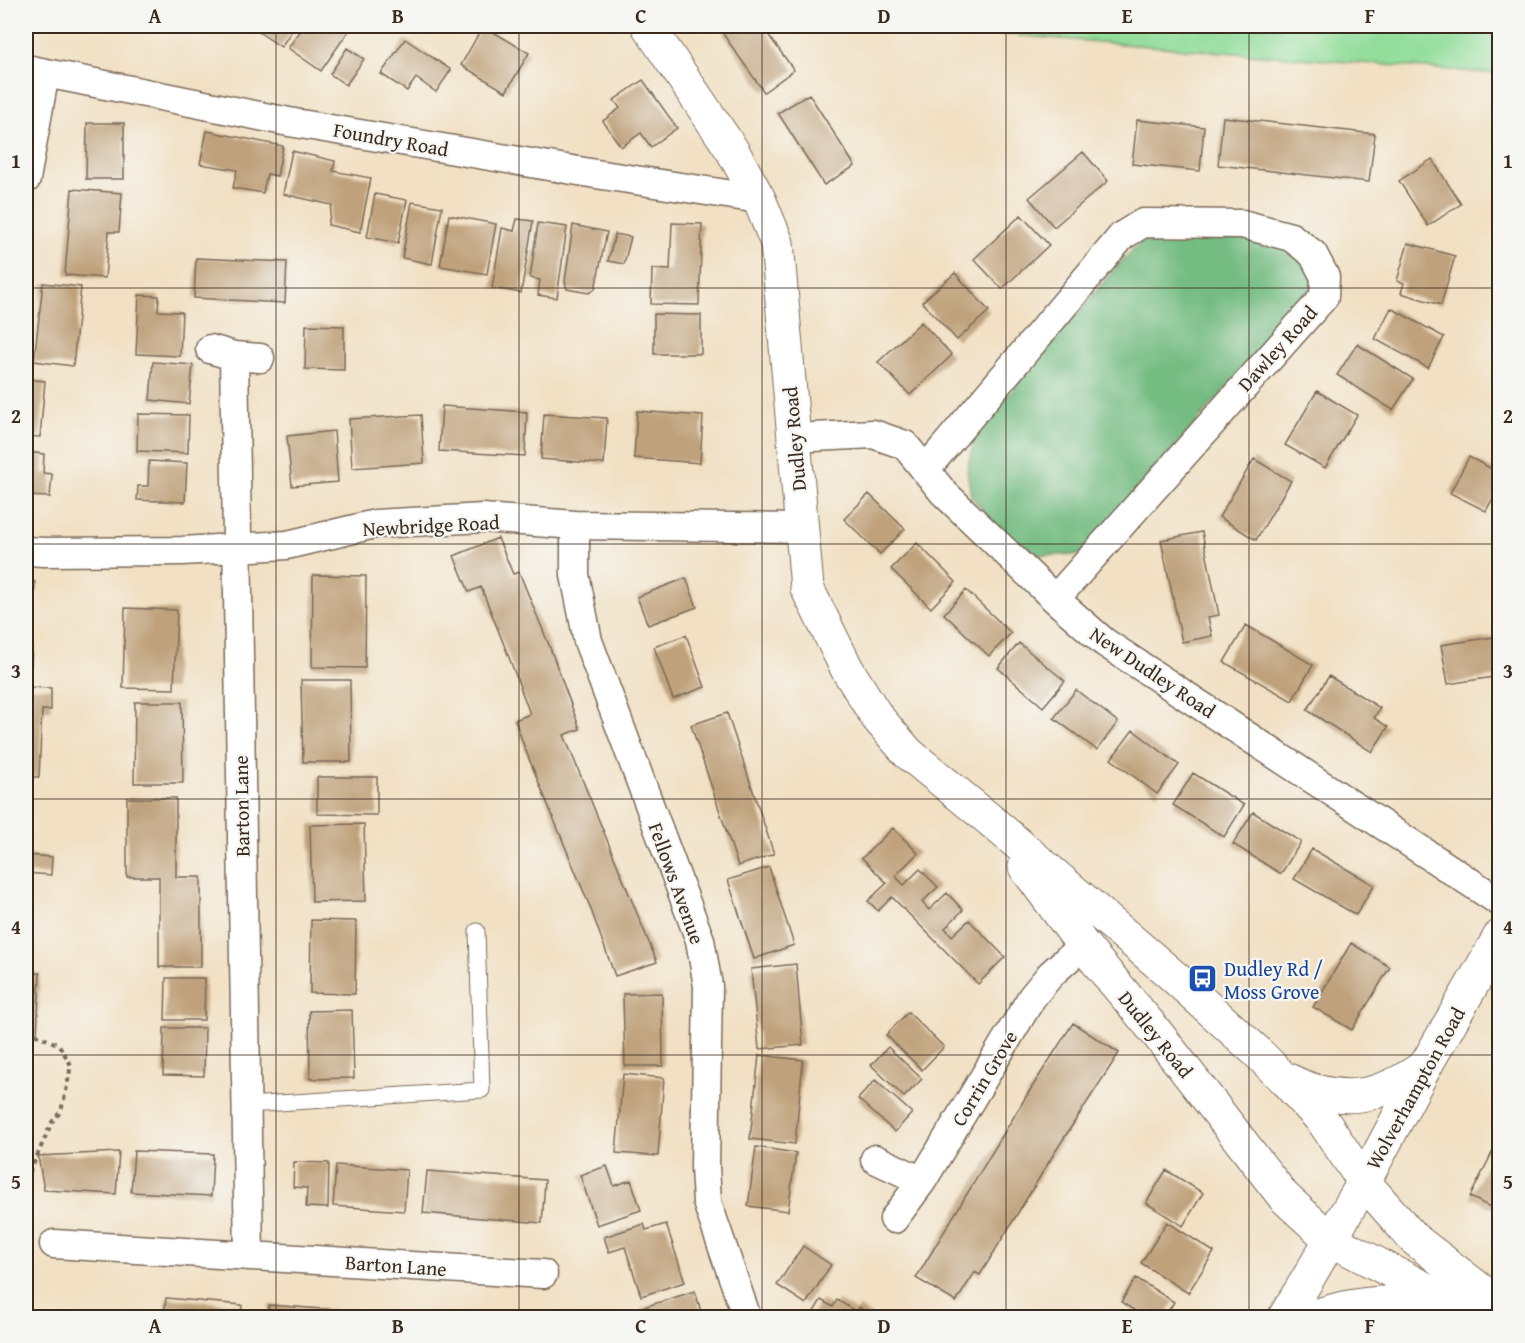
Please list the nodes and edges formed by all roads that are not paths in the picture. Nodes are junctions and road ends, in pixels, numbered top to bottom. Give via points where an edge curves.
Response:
1 (648, 26) edge
2 (35, 71) edge
3 (26, 179) edge
4 (759, 199) junction
5 (235, 355) dead end
6 (794, 438) junction
7 (925, 470) junction
8 (575, 525) junction
9 (802, 528) junction
10 (237, 548) junction
11 (26, 551) edge
12 (1055, 599) junction
13 (990, 820) junction
14 (1500, 902) edge
15 (477, 932) dead end
16 (1500, 936) edge
17 (1083, 945) junction
18 (1426, 1065) junction
19 (1283, 1078) junction
20 (246, 1105) junction
21 (875, 1159) dead end
22 (922, 1181) junction
23 (1364, 1182) junction
24 (894, 1220) dead end
25 (1331, 1240) junction
26 (54, 1244) dead end
27 (249, 1256) junction
28 (543, 1274) dead end
29 (1446, 1299) junction
30 (1500, 1305) edge
31 (1500, 1316) edge
32 (747, 1317) edge
33 (1284, 1317) edge
34 (1311, 1317) edge

1 - 4 main road, Dudley Road via 732,150
2 - 3 street
2 - 4 street, Foundry Road via 289,122
4 - 6 main road, Dudley Road via 777,243
5 - 10 street, Barton Lane
6 - 7 street, New Dudley Road via 873,434 905,445
6 - 9 main road, Dudley Road
7 - 12 street, New Dudley Road
7 - 12 street, Dawley Road via 1122,236 1143,223 1242,224 1291,237 1313,254 1326,277 1324,297
8 - 9 street, Newbridge Road
8 - 10 street, Newbridge Road via 483,518 375,524 287,545
8 - 32 street, Fellows Avenue via 575,575 588,641 700,940 708,986 707,1202
9 - 13 main road, Dudley Road via 807,588 847,669 877,717 908,753
10 - 11 street, Newbridge Road
10 - 20 street, Barton Lane
12 - 14 street, New Dudley Road via 1104,642
13 - 17 main road, Dudley Road
13 - 19 main road, Dudley Road via 1172,975
15 - 20 lane via 482,1090
16 - 18 main road, Wolverhampton Road
17 - 22 street, Corrin Grove via 1032,997
17 - 25 main road, Dudley Road via 1284,1197
18 - 19 main road via 1395,1085 1356,1096 1319,1092
18 - 23 main road, Wolverhampton Road
19 - 23 main road, Dudley Road via 1323,1121
20 - 27 street, Barton Lane
21 - 22 street
22 - 24 street, Corrin Grove
23 - 25 main road, Wolverhampton Road
23 - 30 main road, Dudley Road via 1413,1238
25 - 29 main road, Dudley Road
25 - 33 main road, Wolverhampton Road
26 - 27 street, Barton Lane
27 - 28 street, Barton Lane
29 - 31 main road
29 - 34 main road via 1356,1305

